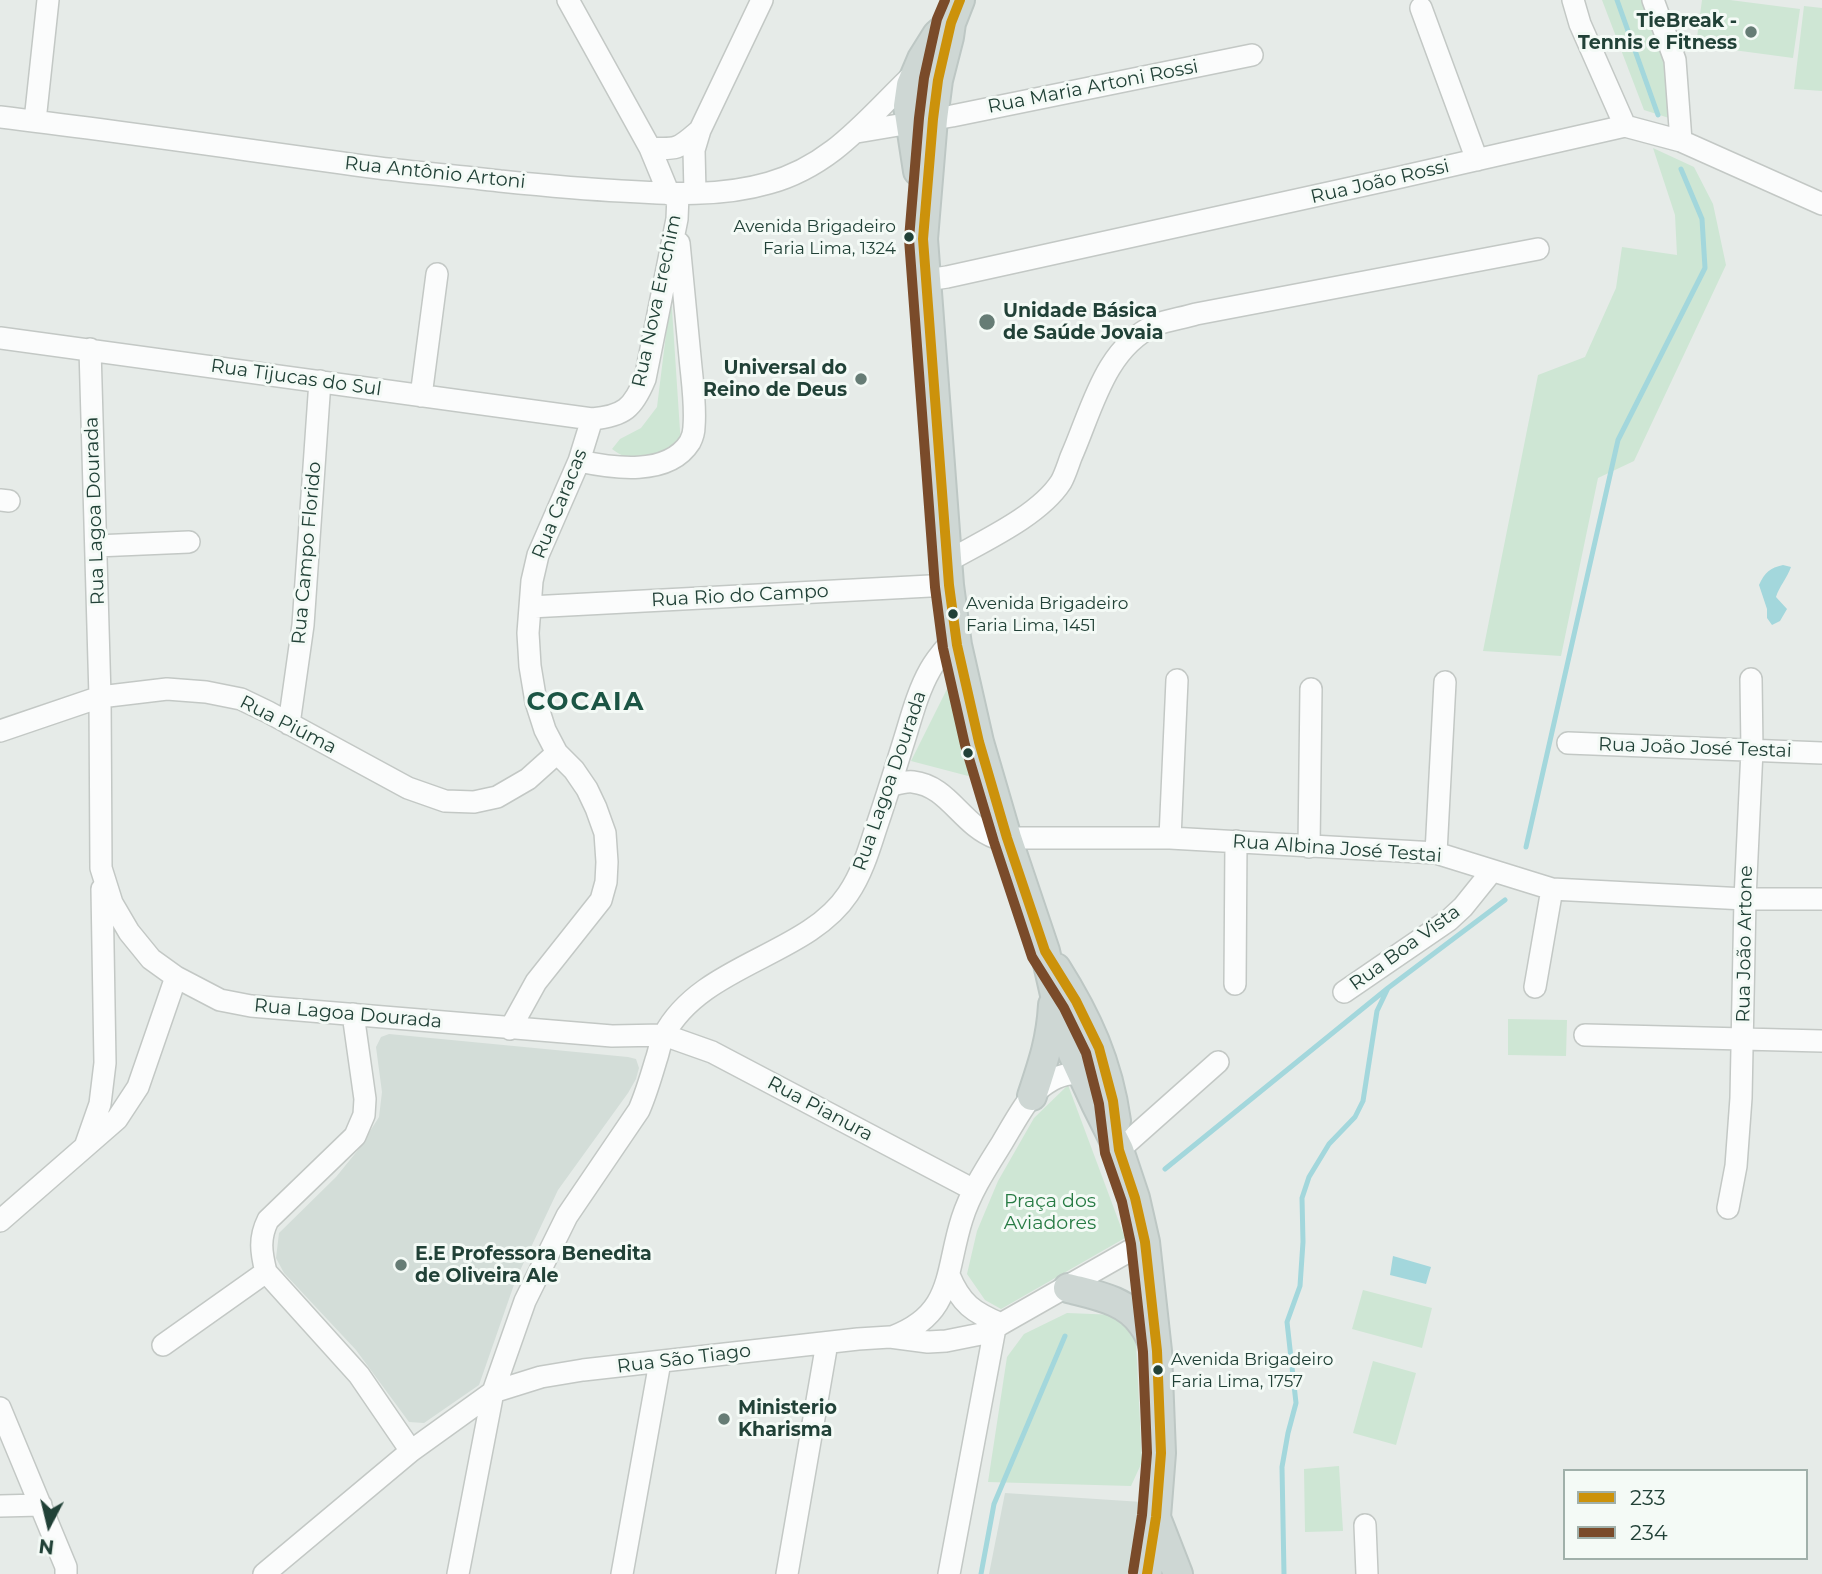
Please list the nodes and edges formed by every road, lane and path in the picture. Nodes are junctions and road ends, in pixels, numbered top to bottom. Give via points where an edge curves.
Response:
1 (48, 0) edge
2 (568, 0) edge
3 (762, 0) edge
4 (1573, 0) edge
5 (1653, 0) edge
6 (1421, 8) dead end
7 (956, 12) edge
8 (1252, 55) dead end
9 (928, 76) junction
10 (0, 117) edge
11 (35, 121) junction
12 (922, 121) junction
13 (1625, 126) junction
14 (701, 130) junction
15 (857, 132) junction
16 (1681, 141) junction
17 (650, 148) junction
18 (1477, 160) junction
19 (681, 194) junction
20 (1822, 204) edge
21 (677, 219) junction
22 (1538, 249) dead end
23 (436, 274) dead end
24 (927, 280) junction
25 (0, 338) edge
26 (90, 349) junction
27 (320, 382) junction
28 (421, 396) junction
29 (592, 419) junction
30 (579, 461) junction
31 (189, 542) dead end
32 (96, 546) junction
33 (949, 573) junction
34 (530, 607) junction
35 (956, 636) junction
36 (1751, 679) dead end
37 (1177, 680) dead end
38 (1445, 681) dead end
39 (1311, 689) dead end
40 (100, 697) junction
41 (289, 724) junction
42 (0, 731) edge
43 (1568, 743) dead end
44 (1752, 750) junction
45 (557, 753) junction
46 (1822, 753) edge
47 (890, 786) junction
48 (999, 811) junction
49 (963, 816) junction
50 (1007, 838) junction
51 (1170, 838) junction
52 (1236, 841) junction
53 (1308, 847) junction
54 (1436, 853) junction
55 (102, 868) junction
56 (1492, 871) junction
57 (1552, 889) junction
58 (1745, 899) junction
59 (1822, 899) edge
60 (1045, 951) junction
61 (176, 977) junction
62 (1235, 984) dead end
63 (1535, 987) dead end
64 (1054, 991) junction
65 (1344, 992) dead end
66 (353, 1014) junction
67 (510, 1029) junction
68 (664, 1035) junction
69 (1585, 1035) dead end
70 (1743, 1038) junction
71 (1822, 1041) edge
72 (1218, 1062) dead end
73 (1093, 1073) junction
74 (1032, 1096) junction
75 (85, 1146) junction
76 (1119, 1150) junction
77 (974, 1190) junction
78 (1728, 1208) dead end
79 (0, 1221) edge
80 (1145, 1242) junction
81 (266, 1272) junction
82 (949, 1275) junction
83 (1068, 1288) junction
84 (998, 1326) junction
85 (890, 1337) junction
86 (827, 1343) junction
87 (163, 1345) dead end
88 (1157, 1351) junction
89 (660, 1362) junction
90 (494, 1392) junction
91 (0, 1408) edge
92 (411, 1451) junction
93 (41, 1505) junction
94 (0, 1506) edge
95 (1156, 1517) junction
96 (1365, 1525) dead end
97 (265, 1573) edge
98 (66, 1574) edge
99 (458, 1574) edge
100 (622, 1574) edge
101 (787, 1574) edge
102 (949, 1574) edge
103 (1147, 1574) edge
104 (1178, 1574) edge
105 (1367, 1574) edge

1 - 11 street
2 - 17 street, Rua Nova Erechim
3 - 14 street
4 - 13 street
5 - 16 street via 1675,60
6 - 18 street
7 - 9 main road via 922,60
8 - 12 street, Rua Maria Artoni Rossi
9 - 12 main road via 911,85 908,106
9 - 15 street, Rua Antônio Artoni via 884,102
10 - 11 street, Rua Antônio Artoni
11 - 19 street, Rua Antônio Artoni via 382,168
12 - 15 street, Rua Antônio Artoni
12 - 24 main road
13 - 16 street, Rua João Rossi
13 - 18 street, Rua João Rossi
14 - 17 street via 673,149
14 - 19 street
15 - 19 street, Rua Antônio Artoni via 817,162 782,179 742,189
16 - 20 street, Rua João Rossi
17 - 19 street, Rua Nova Erechim
18 - 24 street, Rua João Rossi
19 - 21 street, Rua Nova Erechim
21 - 29 street, Rua Nova Erechim via 645,379 630,407 620,414
21 - 30 street via 693,435 680,454 654,465 607,467
22 - 33 street via 1155,325 1133,339 1106,372 1061,482 1045,501
23 - 28 street
24 - 33 main road
25 - 26 street, Rua Tijucas do Sul
26 - 27 street, Rua Tijucas do Sul
26 - 32 street, Rua Lagoa Dourada
27 - 28 street, Rua Tijucas do Sul
27 - 41 street, Rua Campo Florido via 303,625
28 - 29 street, Rua Tijucas do Sul
29 - 30 street, Rua Caracas
30 - 34 street, Rua Caracas via 538,555
31 - 32 street
32 - 40 street, Rua Lagoa Dourada
33 - 34 street, Rua Rio do Campo
33 - 35 main road
34 - 45 street, Rua Caracas via 530,666 536,702
35 - 47 street, Rua Lagoa Dourada via 918,694
35 - 48 main road
36 - 44 street, Rua João Artone
37 - 51 street
38 - 54 street
39 - 53 street
40 - 41 street, Rua Piúma via 167,689 206,692 241,699
40 - 42 street, Rua Piúma
40 - 55 street, Rua Lagoa Dourada
41 - 45 street, Rua Piúma via 408,788 445,801 497,797 528,779
43 - 44 street, Rua João José Testai
44 - 46 street, Rua João José Testai
44 - 58 street, Rua João Artone
45 - 67 street, Rua Caracas via 574,770 596,808 605,832 606,882 601,900 536,982
47 - 49 street via 923,784 948,799
47 - 68 street, Rua Lagoa Dourada via 866,859 846,897 822,921 704,991
48 - 49 street
48 - 50 main road
49 - 50 street via 984,834
50 - 51 street, Rua Albina José Testai
50 - 60 main road
51 - 52 street, Rua Albina José Testai
52 - 53 street, Rua Albina José Testai
52 - 62 street
53 - 54 street, Rua Albina José Testai
54 - 56 street, Rua Albina José Testai
55 - 61 street, Rua Lagoa Dourada via 112,903 129,932 151,959
55 - 75 street via 105,1063 100,1104
56 - 57 street, Rua Albina José Testai
56 - 65 street, Rua Boa Vista via 1449,920
57 - 58 street, Rua Albina José Testai
57 - 63 street
58 - 59 street, Rua Albina José Testai
58 - 70 street, Rua João Artone
60 - 64 main road
60 - 73 main road via 1098,1048
61 - 66 street, Rua Lagoa Dourada via 220,1000
61 - 75 street via 138,1087 117,1119
64 - 73 main road via 1073,1054
64 - 74 main road via 1052,1031
66 - 67 street, Rua Lagoa Dourada
66 - 81 street via 364,1115 355,1136 268,1220 261,1233
67 - 68 street, Rua Lagoa Dourada
68 - 77 street, Rua Pianura via 712,1052
68 - 90 street via 639,1110 567,1216 526,1301
69 - 70 street
70 - 71 street
70 - 78 street, Rua João Artone via 1736,1166
72 - 76 street
73 - 74 street via 1053,1080
73 - 76 main road via 1096,1104
74 - 77 street
75 - 79 street
76 - 80 main road
77 - 82 street via 962,1218
80 - 83 street, Rua São Tiago
80 - 88 main road
81 - 87 street
81 - 92 street via 359,1375
82 - 84 street via 968,1307
82 - 85 street via 935,1308 923,1321
83 - 84 street, Rua São Tiago
83 - 88 main road via 1128,1309 1143,1324
84 - 85 street, Rua São Tiago via 946,1341
84 - 102 street
85 - 86 street, Rua São Tiago
86 - 89 street, Rua São Tiago
86 - 101 street
88 - 95 main road via 1161,1453
89 - 90 street, Rua São Tiago via 541,1377
89 - 100 street
90 - 92 street, Rua São Tiago
90 - 99 street
91 - 93 street
92 - 97 street, Rua São Tiago
93 - 94 street
93 - 98 street
95 - 103 main road
95 - 104 main road
96 - 105 street

